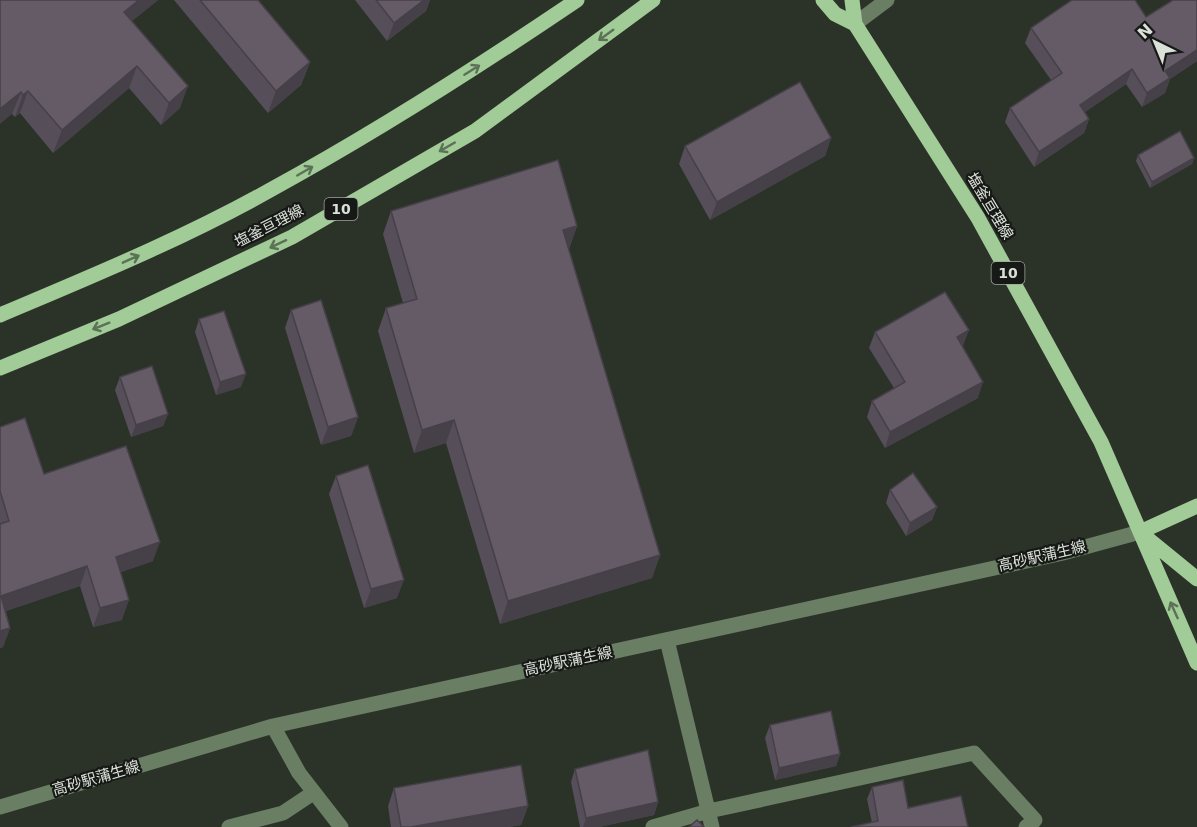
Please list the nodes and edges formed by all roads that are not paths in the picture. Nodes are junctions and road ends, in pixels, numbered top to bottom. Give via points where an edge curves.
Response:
1 (578, 0) edge
2 (653, 0) edge
3 (823, 0) edge
4 (852, 0) edge
5 (887, 0) edge
6 (855, 24) junction
7 (0, 315) edge
8 (0, 368) edge
9 (1197, 506) edge
10 (1140, 532) junction
11 (1197, 579) edge
12 (667, 640) junction
13 (1197, 663) edge
14 (273, 726) junction
15 (313, 793) junction
16 (0, 807) edge
17 (709, 811) junction
18 (229, 827) edge
19 (341, 827) edge
20 (653, 827) edge
21 (712, 827) edge
22 (1026, 827) edge

7 -> 1 main road, 塩釜亘理線 via 134,258 270,190 387,124
2 -> 8 main road, 塩釜亘理線 / 10 via 475,131 292,237 119,319
3 - 6 main road via 835,14
4 - 6 main road, 塩釜亘理線 / 10
5 - 6 street
6 - 10 main road, 塩釜亘理線 / 10 via 978,218 1101,442
9 - 10 main road
10 - 11 main road, 塩釜亘理線 / 10
10 - 12 street, 高砂駅蒲生線 via 1064,553
13 -> 10 main road, 塩釜亘理線 / 10
12 - 14 street, 高砂駅蒲生線
12 - 17 street
14 - 15 street
14 - 16 street, 高砂駅蒲生線
15 - 18 street via 283,813
15 - 19 street
17 - 20 street
17 - 21 street
17 - 22 street via 974,753 1035,820

